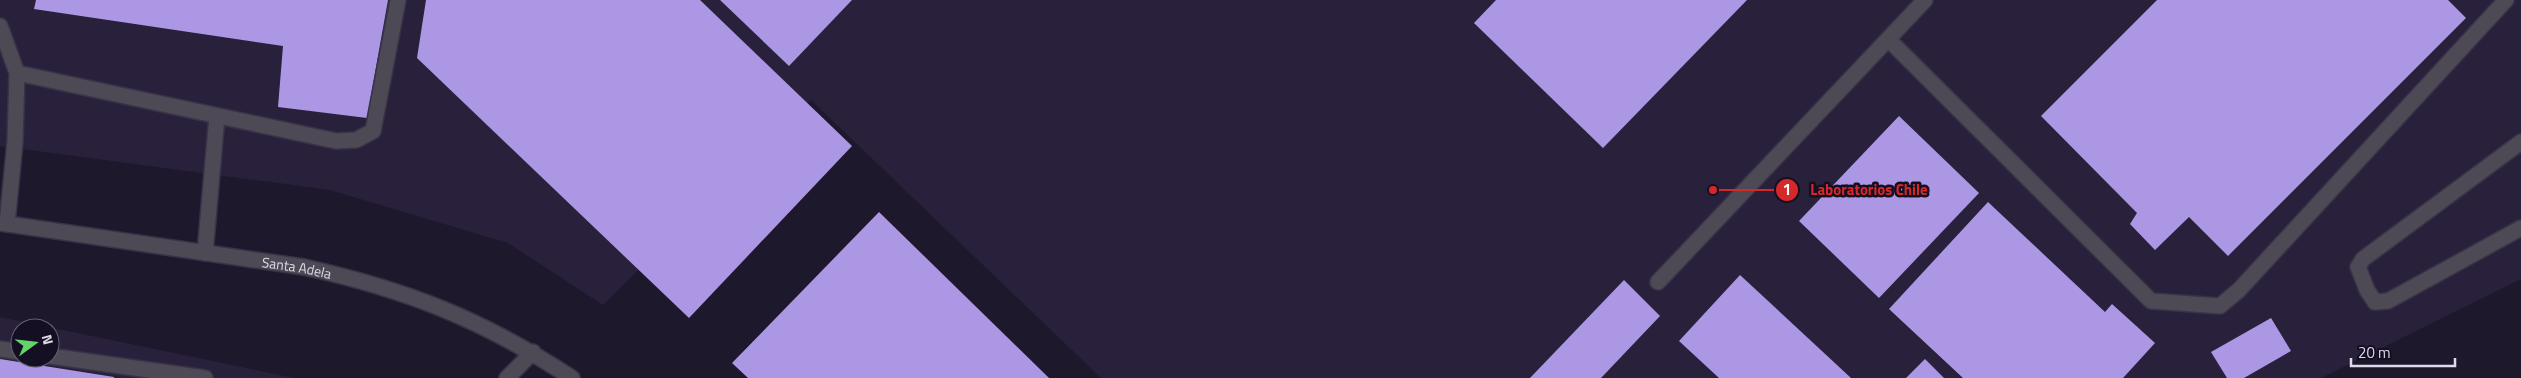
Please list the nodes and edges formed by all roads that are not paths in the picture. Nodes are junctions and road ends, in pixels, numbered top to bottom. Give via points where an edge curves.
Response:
1 (398, 0) edge
2 (1925, 0) edge
3 (2506, 0) edge
4 (0, 26) edge
5 (1889, 40) junction
6 (17, 74) junction
7 (217, 116) junction
8 (2521, 142) edge
9 (3, 224) edge
10 (2521, 228) edge
11 (204, 253) junction
12 (1658, 282) dead end
13 (533, 352) junction
14 (60, 357) edge
15 (205, 378) edge
16 (508, 378) edge
17 (572, 378) edge

1 - 7 street via 373,131 356,140 336,141
2 - 5 street
3 - 5 street via 2245,284 2220,306 2151,301
4 - 6 street
5 - 12 street
6 - 7 street
6 - 9 street via 16,142
7 - 11 street
8 - 10 street via 2363,259 2358,267 2360,275 2375,302 2388,301
9 - 11 street, Santa Adela
11 - 13 street, Santa Adela via 304,267 403,292 451,310
13 - 16 street
13 - 17 street, Santa Adela
14 - 15 street

